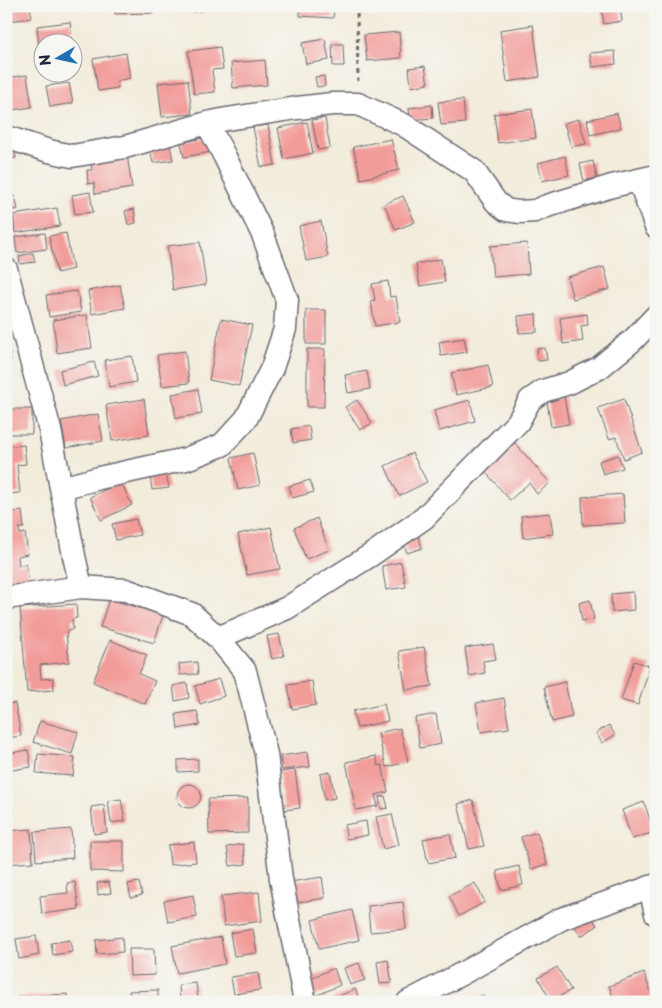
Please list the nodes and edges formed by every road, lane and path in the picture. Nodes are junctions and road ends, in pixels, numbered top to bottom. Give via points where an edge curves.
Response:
1 (356, 6) edge
2 (358, 104) junction
3 (207, 123) junction
4 (6, 137) edge
5 (648, 178) edge
6 (656, 227) edge
7 (6, 269) edge
8 (656, 316) edge
9 (61, 488) junction
10 (81, 587) junction
11 (6, 598) edge
12 (218, 638) junction
13 (653, 886) edge
14 (656, 914) edge
15 (305, 1002) edge
16 (408, 1002) edge

1 - 2 path
2 - 3 street via 297,108
2 - 5 street via 404,125 474,171 496,202 506,210 535,211 584,194
3 - 4 street via 125,147 72,156
3 - 9 street via 263,234 287,300 286,329 272,368 246,419 222,445 186,459
5 - 6 street
7 - 9 street via 50,430
8 - 12 street via 599,368 543,391 530,400 518,422 424,518 287,608
9 - 10 street
10 - 11 street
10 - 12 street via 126,590 192,614
12 - 15 street via 244,671 266,754 281,879
13 - 14 street
13 - 16 street via 561,919

